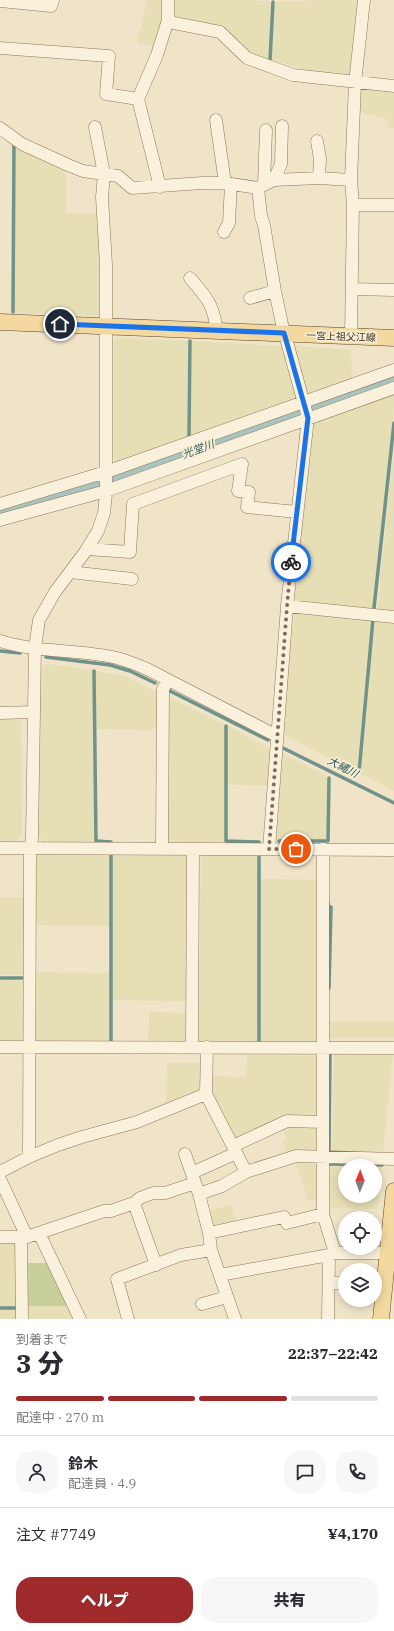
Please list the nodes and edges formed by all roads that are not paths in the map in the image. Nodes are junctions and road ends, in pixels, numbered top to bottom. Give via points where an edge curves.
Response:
1 (53, 0) edge
2 (168, 0) edge
3 (364, 0) edge
4 (0, 1) edge
5 (168, 20) junction
6 (0, 48) edge
7 (355, 82) junction
8 (394, 86) edge
9 (138, 99) junction
10 (216, 120) dead end
11 (282, 126) dead end
12 (95, 127) dead end
13 (0, 128) edge
14 (266, 130) dead end
15 (317, 141) dead end
16 (104, 174) junction
17 (318, 178) junction
18 (351, 180) junction
19 (228, 183) junction
20 (265, 184) junction
21 (160, 187) junction
22 (353, 205) junction
23 (394, 205) edge
24 (224, 232) dead end
25 (190, 278) dead end
26 (352, 290) junction
27 (394, 290) edge
28 (275, 291) junction
29 (250, 298) dead end
30 (0, 322) edge
31 (105, 326) junction
32 (217, 331) junction
33 (284, 333) junction
34 (352, 336) junction
35 (394, 338) edge
36 (394, 370) edge
37 (394, 388) edge
38 (304, 402) junction
39 (308, 417) junction
40 (202, 456) junction
41 (106, 473) junction
42 (210, 476) junction
43 (106, 489) junction
44 (0, 504) edge
45 (297, 512) junction
46 (0, 520) edge
47 (87, 549) junction
48 (70, 572) junction
49 (132, 579) dead end
50 (287, 606) junction
51 (394, 617) edge
52 (0, 641) edge
53 (35, 648) junction
54 (168, 680) junction
55 (33, 712) junction
56 (0, 713) edge
57 (277, 736) junction
58 (0, 848) edge
59 (30, 848) junction
60 (162, 848) junction
61 (193, 849) junction
62 (269, 849) junction
63 (323, 849) junction
64 (394, 850) edge
65 (0, 1047) edge
66 (30, 1047) junction
67 (192, 1047) junction
68 (207, 1047) junction
69 (324, 1048) junction
70 (394, 1048) edge
71 (206, 1094) junction
72 (323, 1122) junction
73 (234, 1149) junction
74 (185, 1154) dead end
75 (29, 1158) junction
76 (323, 1158) junction
77 (394, 1159) edge
78 (0, 1172) edge
79 (246, 1172) junction
80 (0, 1179) edge
81 (195, 1183) junction
82 (394, 1191) edge
83 (134, 1203) junction
84 (324, 1214) junction
85 (209, 1233) junction
86 (29, 1236) junction
87 (0, 1237) edge
88 (211, 1250) junction
89 (332, 1254) junction
90 (388, 1254) junction
91 (156, 1265) junction
92 (220, 1275) junction
93 (328, 1283) junction
94 (338, 1283) edge
95 (227, 1297) junction
96 (202, 1304) dead end
97 (22, 1319) edge
98 (80, 1319) edge
99 (128, 1319) edge
100 (235, 1319) edge
101 (328, 1319) edge
102 (381, 1319) edge

1 - 4 street via 51,6
2 - 5 street
3 - 7 street
5 - 7 street via 220,32 247,58 293,75
5 - 9 street via 157,55
6 - 9 street via 109,56 106,94
7 - 8 street
7 - 18 street
9 - 21 street
10 - 19 street
11 - 20 street via 282,164
12 - 16 street
13 - 16 street via 22,144 68,165 83,171
14 - 20 street
15 - 17 street via 320,159
16 - 21 street via 118,176 132,188
16 - 31 street via 102,198 106,264
17 - 18 street
17 - 20 street
18 - 22 street
19 - 20 street
19 - 21 street
19 - 24 street via 229,223
20 - 28 street via 260,216 264,225
22 - 23 street
22 - 26 street
25 - 32 street via 210,302
26 - 27 street
26 - 34 street
28 - 29 street
28 - 33 street
30 - 31 main road, 一宮上祖父江線
31 - 32 main road, 一宮上祖父江線
31 - 41 street
32 - 33 main road, 一宮上祖父江線
33 - 34 main road, 一宮上祖父江線
33 - 38 street
34 - 35 main road, 一宮上祖父江線
36 - 38 street
37 - 39 street
38 - 39 street
38 - 41 street
39 - 40 street
39 - 45 street
40 - 42 street
40 - 43 street
41 - 43 street
41 - 44 street
42 - 45 street via 242,464 238,491 249,492 247,507
42 - 47 street via 133,504 130,552
43 - 46 street
43 - 47 street via 104,513 98,531
45 - 50 street
47 - 48 street
48 - 49 street
48 - 53 street via 39,620
50 - 51 street
50 - 57 street
52 - 53 street
53 - 54 street via 116,658
53 - 55 street
54 - 57 street
54 - 60 street via 163,689
55 - 56 street
55 - 59 street
57 - 62 street
58 - 59 street
59 - 60 street
59 - 66 street
60 - 61 street
61 - 62 street
61 - 67 street
62 - 63 street
63 - 64 street
63 - 69 street
65 - 66 street
66 - 67 street
66 - 75 street
67 - 68 street
68 - 69 street
68 - 71 street
69 - 70 street
69 - 72 street
71 - 73 street
71 - 75 street via 137,1122 82,1137
72 - 73 street via 287,1122
72 - 76 street
73 - 79 street
73 - 81 street
74 - 81 street
75 - 78 street
76 - 77 street
76 - 79 street via 296,1156
76 - 84 street
79 - 81 street via 222,1186
80 - 86 street
81 - 83 street via 165,1193 153,1193
81 - 85 street
82 - 90 main road
83 - 86 street
83 - 91 street
84 - 85 street via 287,1223 284,1218
84 - 89 street
85 - 88 street
86 - 87 street
86 - 97 street
86 - 98 street
88 - 91 street via 182,1255
88 - 92 street
89 - 90 street
89 - 92 street
89 - 93 street
90 - 102 main road
91 - 99 street via 117,1279
92 - 95 street
93 - 94 street
93 - 101 street
95 - 96 street
95 - 100 street

